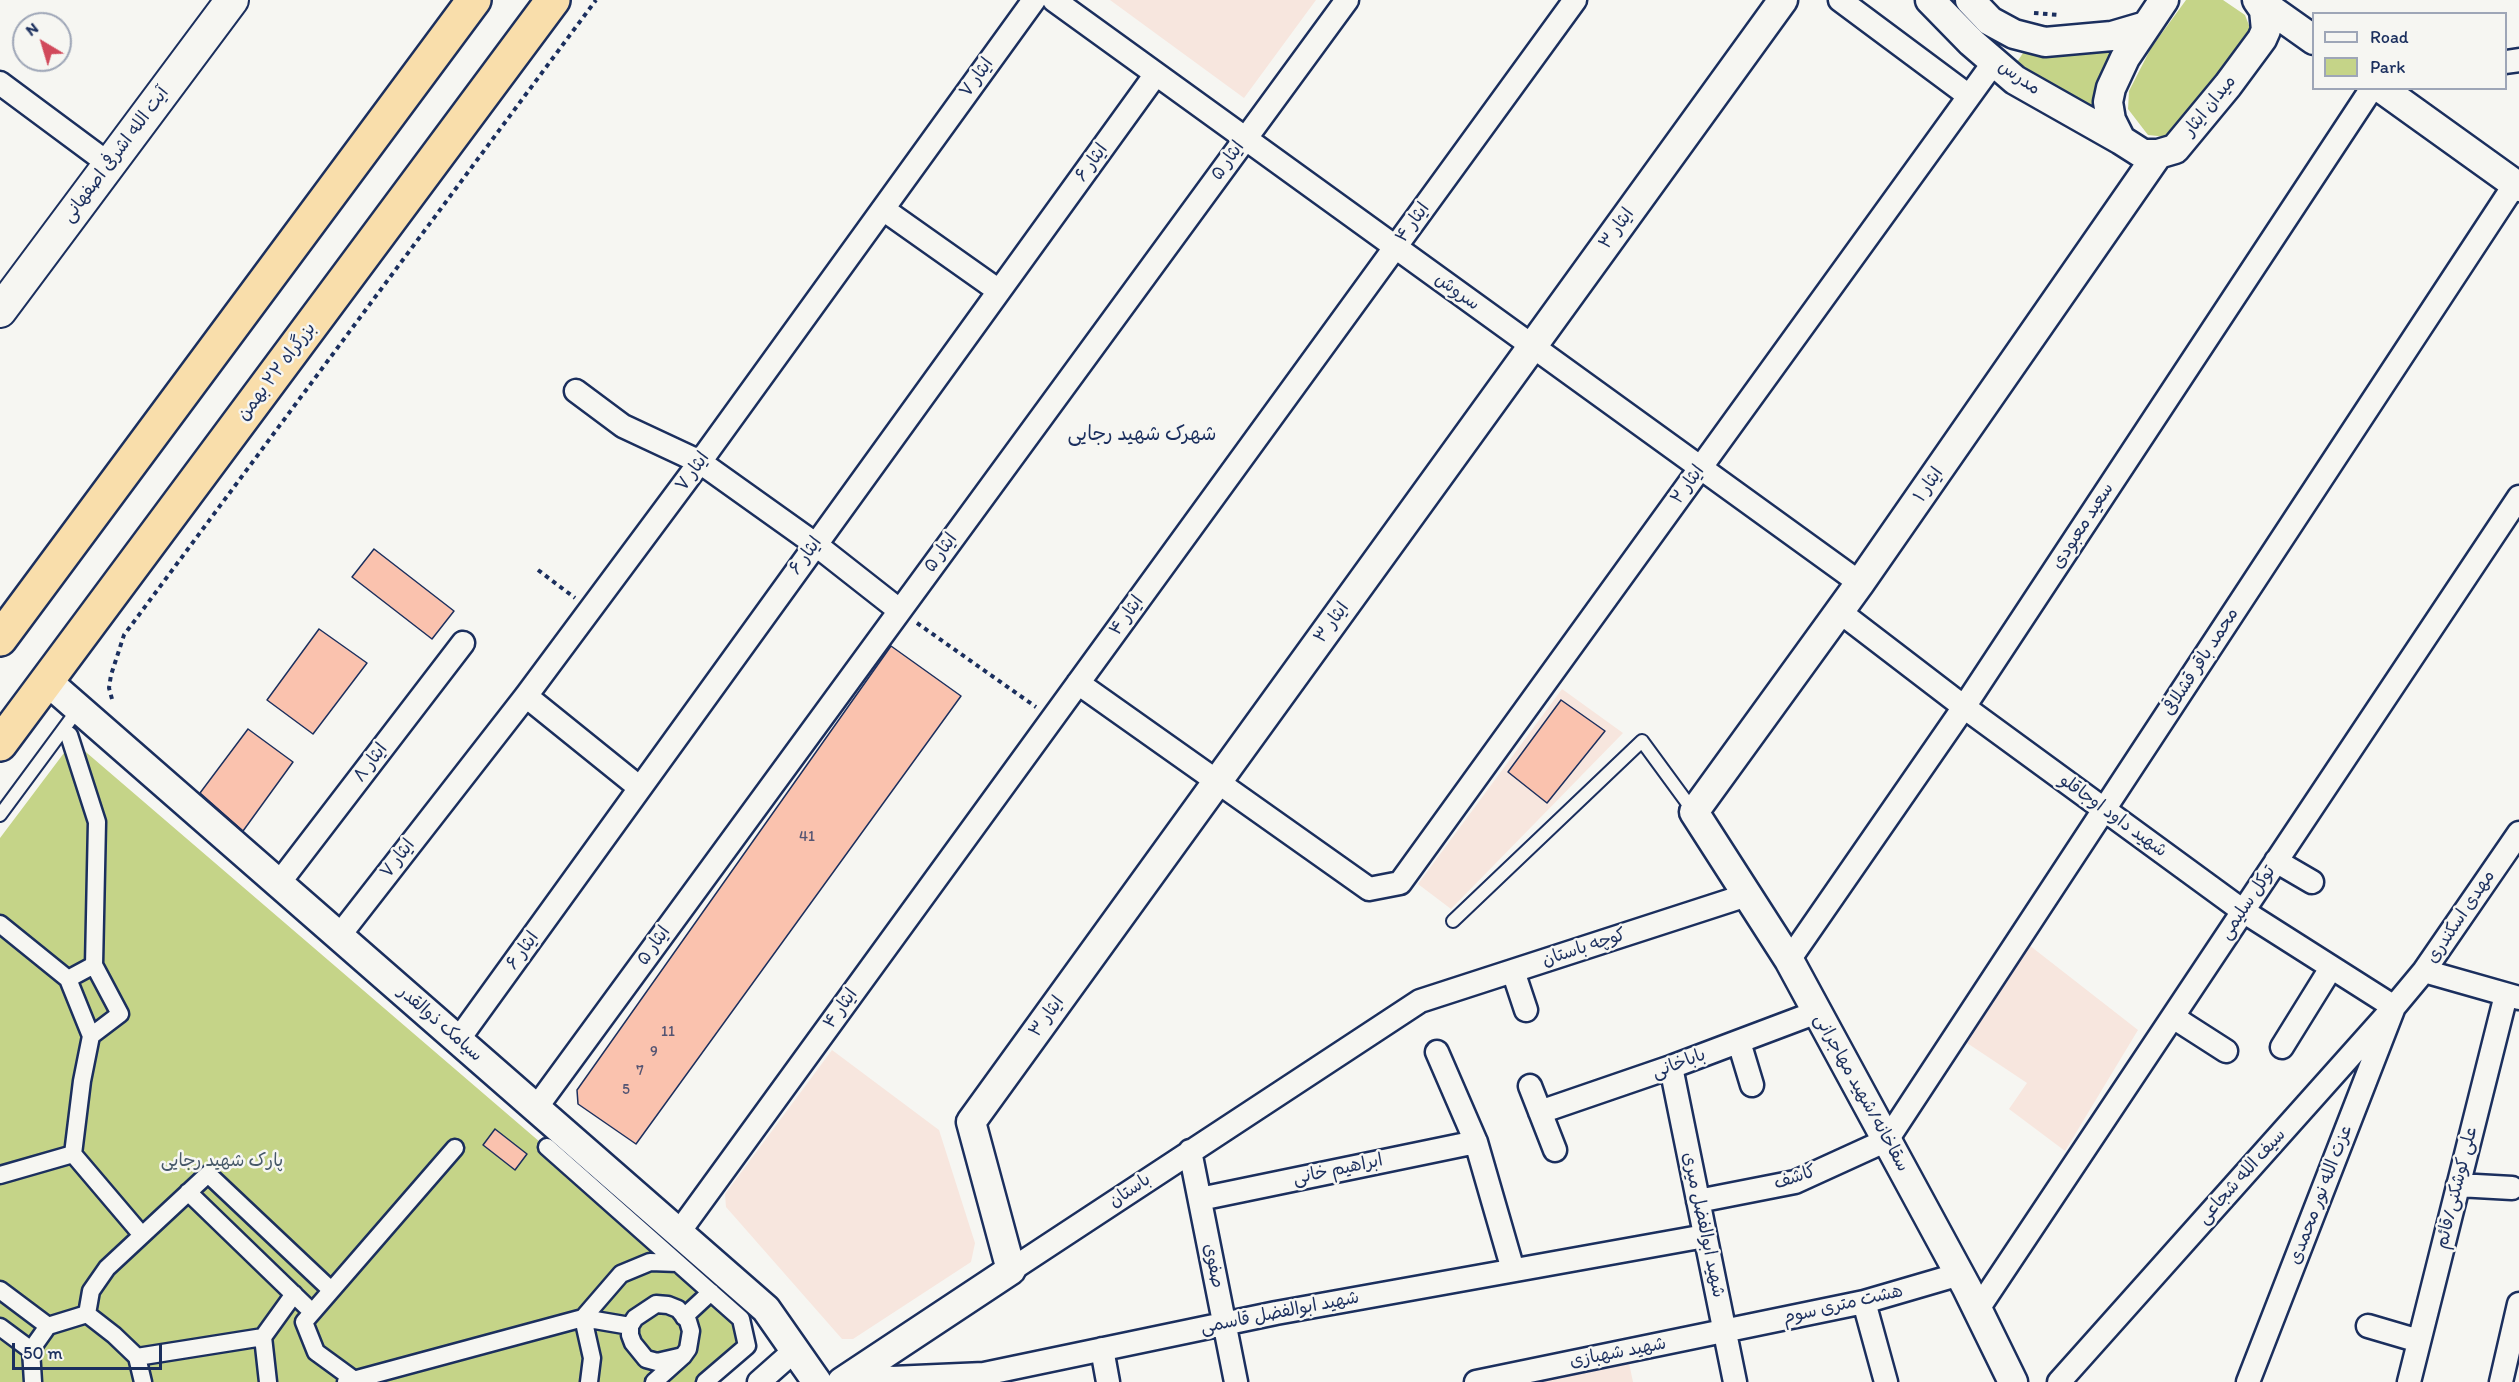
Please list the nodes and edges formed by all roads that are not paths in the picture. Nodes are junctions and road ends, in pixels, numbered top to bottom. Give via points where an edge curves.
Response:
1 (232, 0) edge
2 (474, 0) edge
3 (553, 0) edge
4 (1034, 0) edge
5 (1054, 0) edge
6 (1347, 0) edge
7 (1575, 0) edge
8 (1783, 0) edge
9 (1840, 0) edge
10 (1930, 0) edge
11 (1970, 0) edge
12 (2164, 0) edge
13 (2258, 1) edge
14 (2146, 26) junction
15 (2312, 39) edge
16 (1994, 62) junction
17 (1156, 74) junction
18 (0, 83) edge
19 (2371, 90) edge
20 (2384, 90) edge
21 (1969, 96) junction
22 (1245, 138) junction
23 (2121, 140) junction
24 (2158, 154) junction
25 (109, 164) junction
26 (2517, 186) edge
27 (883, 208) junction
28 (1395, 247) junction
29 (999, 291) junction
30 (0, 311) edge
31 (1532, 346) junction
32 (576, 391) dead end
33 (700, 462) junction
34 (1700, 468) junction
35 (2519, 497) edge
36 (815, 544) junction
37 (1860, 583) junction
38 (899, 610) junction
39 (1840, 612) junction
40 (0, 639) edge
41 (463, 643) dead end
42 (47, 681) junction
43 (1078, 683) junction
44 (526, 696) junction
45 (1964, 707) junction
46 (79, 708) junction
47 (69, 735) dead end
48 (0, 744) edge
49 (1217, 782) junction
50 (640, 788) junction
51 (2105, 810) junction
52 (1694, 812) junction
53 (0, 815) edge
54 (2519, 833) edge
55 (2276, 861) junction
56 (2312, 882) dead end
57 (279, 883) junction
58 (1747, 895) junction
59 (2243, 910) junction
60 (1453, 921) dead end
61 (0, 924) edge
62 (339, 936) junction
63 (1789, 960) junction
64 (94, 965) junction
65 (2331, 968) junction
66 (1513, 971) junction
67 (2424, 971) junction
68 (68, 979) junction
69 (2512, 996) edge
70 (1420, 1001) joint
71 (2394, 1007) junction
72 (1526, 1011) dead end
73 (1817, 1012) junction
74 (2173, 1017) junction
75 (91, 1036) junction
76 (458, 1040) junction
77 (1739, 1042) junction
78 (2282, 1047) dead end
79 (2226, 1051) dead end
80 (1437, 1052) dead end
81 (1671, 1067) junction
82 (1752, 1085) dead end
83 (1530, 1086) dead end
84 (536, 1108) junction
85 (1540, 1112) junction
86 (1887, 1140) junction
87 (1476, 1142) junction
88 (547, 1147) dead end
89 (455, 1148) dead end
90 (1554, 1150) dead end
91 (1190, 1151) junction
92 (73, 1154) junction
93 (0, 1175) edge
94 (2458, 1185) junction
95 (2512, 1188) dead end
96 (188, 1192) junction
97 (1200, 1199) junction
98 (1698, 1201) junction
99 (679, 1232) junction
100 (141, 1234) junction
101 (1705, 1236) junction
102 (678, 1263) junction
103 (1011, 1270) junction
104 (1513, 1270) junction
105 (1960, 1274) junction
106 (0, 1290) edge
107 (331, 1290) junction
108 (711, 1292) junction
109 (294, 1294) junction
110 (1864, 1302) junction
111 (2519, 1304) edge
112 (1978, 1310) junction
113 (311, 1311) junction
114 (87, 1314) junction
115 (684, 1317) junction
116 (583, 1318) junction
117 (1224, 1323) junction
118 (48, 1326) junction
119 (630, 1326) junction
120 (2368, 1326) dead end
121 (0, 1327) edge
122 (1725, 1332) junction
123 (263, 1337) junction
124 (2419, 1341) junction
125 (1102, 1349) junction
126 (31, 1350) junction
127 (794, 1351) junction
128 (683, 1356) junction
129 (138, 1357) junction
130 (848, 1377) edge
131 (985, 1378) edge
132 (349, 1380) edge
133 (33, 1382) edge
134 (143, 1382) edge
135 (268, 1382) edge
136 (589, 1382) edge
137 (654, 1382) edge
138 (705, 1382) edge
139 (759, 1382) edge
140 (817, 1382) edge
141 (1108, 1382) edge
142 (1236, 1382) edge
143 (1476, 1382) edge
144 (1735, 1382) edge
145 (1886, 1382) edge
146 (2013, 1382) edge
147 (2059, 1382) edge
148 (2249, 1382) edge
149 (2409, 1382) edge
150 (2500, 1382) edge

1 - 25 main road, آیت الله اشرفی اصفهانی
2 - 40 highway
3 - 42 highway, بزرگراه ۲۲ بهمن
4 - 27 street, ایثار ۷
5 - 17 street, سروش
6 - 22 street, ایثار ۵
7 - 28 street, ایثار ۴
8 - 31 street, ایثار ۳
9 - 21 street
10 - 16 street, مدرس
11 - 14 street, مدرس via 1990,21 2014,34 2045,42 2112,36
12 - 14 street
13 - 15 street
13 - 24 street, میدان ایثار via 2266,20 2262,39 2175,149
14 - 23 street via 2110,88 2111,120
16 - 21 street, ایثار ۲
16 - 23 street, مدرس via 2015,80
17 - 22 street, سروش
17 - 29 street, ایثار ۶
18 - 25 street
19 - 45 street, سعید معبودی
20 - 26 street
21 - 34 street, ایثار ۲
22 - 28 street, سروش
22 - 38 street, ایثار ۵
23 - 24 street via 2143,154
24 - 37 street, ایثار ۱
25 - 30 main road, آیت الله اشرفی اصفهانی
26 - 51 street, محمد باقر قشلاقی
27 - 29 street
27 - 33 street, ایثار ۷
28 - 31 street, سروش
28 - 43 street, ایثار ۴
29 - 36 street, ایثار ۶
31 - 34 street, سروش
31 - 49 street, ایثار ۳
32 - 33 street via 623,426
33 - 36 street
33 - 44 street, ایثار ۷
34 - 37 street, سروش
34 - 49 street, ایثار ۲ via 1400,883 1369,889
35 - 55 street, توکل سلیمی
36 - 38 street
36 - 50 street, ایثار ۶
37 - 39 street, ایثار ۱
38 - 84 street, ایثار ۵
39 - 45 street, شهید داود اوجاقلو
39 - 52 street, ایثار ۱
41 - 57 street, ایثار ۸
42 - 46 street, سیامک ذوالقدر
42 - 48 highway, بزرگراه ۲۲ بهمن
43 - 49 street
43 - 99 street, ایثار ۴
44 - 50 street
44 - 62 street, ایثار ۷
45 - 51 street, شهید داود اوجاقلو
45 - 63 street, سعید معبودی
46 - 53 lane
46 - 57 street, سیامک ذوالقدر
47 - 64 street via 97,822
49 - 103 street, ایثار ۳ via 971,1122
50 - 76 street, ایثار ۶
51 - 59 street, شهید داود اوجاقلو
51 - 86 street, محمد باقر قشلاقی
52 - 58 street, سقاخانه/شهید مهاجرانی
52 - 60 lane via 1642,741
54 - 67 street, مهدی اسکندری
55 - 56 street
55 - 59 street, توکل سلیمی
57 - 62 street, سیامک ذوالقدر
58 - 63 street, سقاخانه/شهید مهاجرانی
58 - 66 street, کوچه باستان
59 - 65 street, شهید داود اوجاقلو
59 - 74 street, توکل سلیمی
61 - 68 street
62 - 76 street, سیامک ذوالقدر
63 - 73 street, سقاخانه/شهید مهاجرانی
64 - 68 street
64 - 75 street via 120,1014
65 - 71 street, شهید داود اوجاقلو
65 - 78 street
66 - 70 street, کوچه باستان
66 - 72 street
67 - 69 street
67 - 71 street, سیف الله شجاعی
68 - 75 street
69 - 94 street, علی کوشکنی/قائم
70 - 91 street, باستان
71 - 147 street, سیف الله شجاعی
71 - 148 street, عزت الله نور محمدی
73 - 77 street, باباخانی
73 - 86 street, سقاخانه/شهید مهاجرانی
74 - 79 street
74 - 112 street, توکل سلیمی
75 - 92 street
76 - 84 street, سیامک ذوالقدر
77 - 81 street, باباخانی
77 - 82 street
80 - 87 street
81 - 85 street, باباخانی
81 - 98 street, شهید ابوالفضل میری
83 - 85 street
84 - 99 street, سیامک ذوالقدر
85 - 90 street
86 - 98 street, کاشف via 1795,1182
86 - 105 street, سقاخانه/شهید مهاجرانی
87 - 97 street, ابراهیم خانی
87 - 104 street
88 - 102 street
89 - 107 street
91 - 97 street, صفوی
91 - 103 street, باستان
92 - 93 street
92 - 100 street
94 - 95 street
94 - 124 street, علی کوشکنی/قائم
96 - 100 street
96 - 107 street via 208,1174
96 - 109 street
97 - 117 street, صفوی
98 - 101 street, شهید ابوالفضل میری
99 - 127 street, سیامک ذوالقدر via 766,1310
100 - 114 street via 107,1268 91,1291
101 - 104 street, شهید ابوالفضل قاسمی
101 - 122 street, شهید ابوالفضل میری
102 - 108 street
102 - 116 street via 650,1262 621,1274
103 - 130 street, باستان
104 - 117 street, شهید ابوالفضل قاسمی
105 - 110 street, هشت متری سوم
105 - 112 street, سقاخانه/شهید مهاجرانی
106 - 118 street
107 - 113 street
108 - 115 street
108 - 138 street via 741,1319 747,1346
109 - 113 street
109 - 123 street
110 - 122 street, هشت متری سوم
110 - 145 street
111 - 150 street
112 - 146 street, سقاخانه/شهید مهاجرانی
113 - 132 street via 304,1322 316,1352
114 - 118 street
114 - 129 street
115 - 119 street via 678,1309 656,1304
115 - 128 street via 691,1340
116 - 119 street
116 - 132 street
116 - 136 street via 592,1358
117 - 125 street, شهید ابوالفضل قاسمی
117 - 142 street, صفوی
118 - 126 street
119 - 128 street via 633,1343 646,1359 657,1362
120 - 124 street
121 - 126 street
122 - 143 street, شهید شهبازی
122 - 144 street, شهید ابوالفضل میری
123 - 129 street
123 - 135 street
124 - 149 street, علی کوشکنی/قائم
125 - 131 street, شهید ابوالفضل قاسمی
125 - 141 street
126 - 133 street
127 - 139 street
127 - 140 street, سیامک ذوالقدر
128 - 137 street
129 - 134 street
130 - 131 street, شهید ابوالفضل قاسمی

